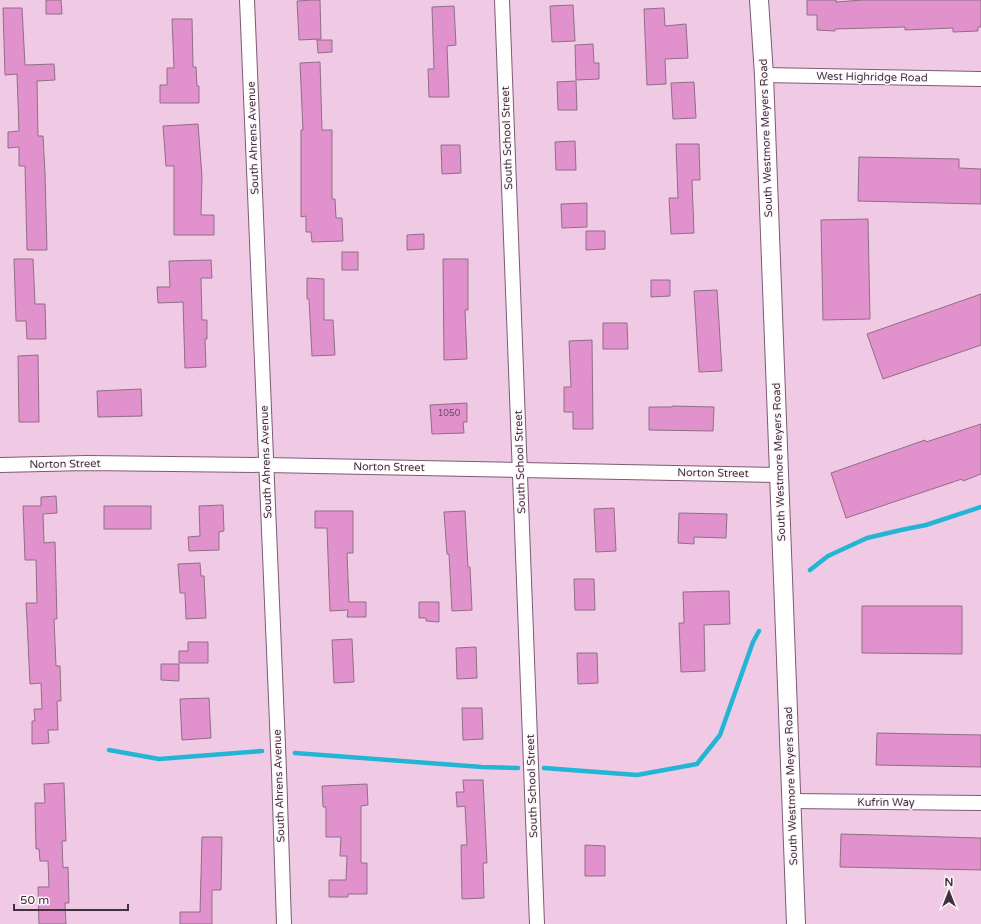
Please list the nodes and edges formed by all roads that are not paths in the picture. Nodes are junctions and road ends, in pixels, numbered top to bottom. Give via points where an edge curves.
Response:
1 (247, 0) edge
2 (502, 0) edge
3 (759, 0) edge
4 (764, 75) junction
5 (981, 79) edge
6 (0, 465) edge
7 (266, 465) junction
8 (520, 469) junction
9 (779, 474) junction
10 (791, 801) junction
11 (981, 803) edge
12 (284, 924) edge
13 (537, 924) edge
14 (796, 924) edge

1 - 7 street, South Ahrens Avenue
2 - 8 street, South School Street
3 - 4 street, South Westmore Meyers Road
4 - 5 street, West Highridge Road
4 - 9 street, South Westmore Meyers Road
6 - 7 street, Norton Street
7 - 8 street, Norton Street
7 - 12 street, South Ahrens Avenue
8 - 9 street, Norton Street
8 - 13 street, South School Street
9 - 10 street, South Westmore Meyers Road
10 - 11 street, Kufrin Way
10 - 14 street, South Westmore Meyers Road

